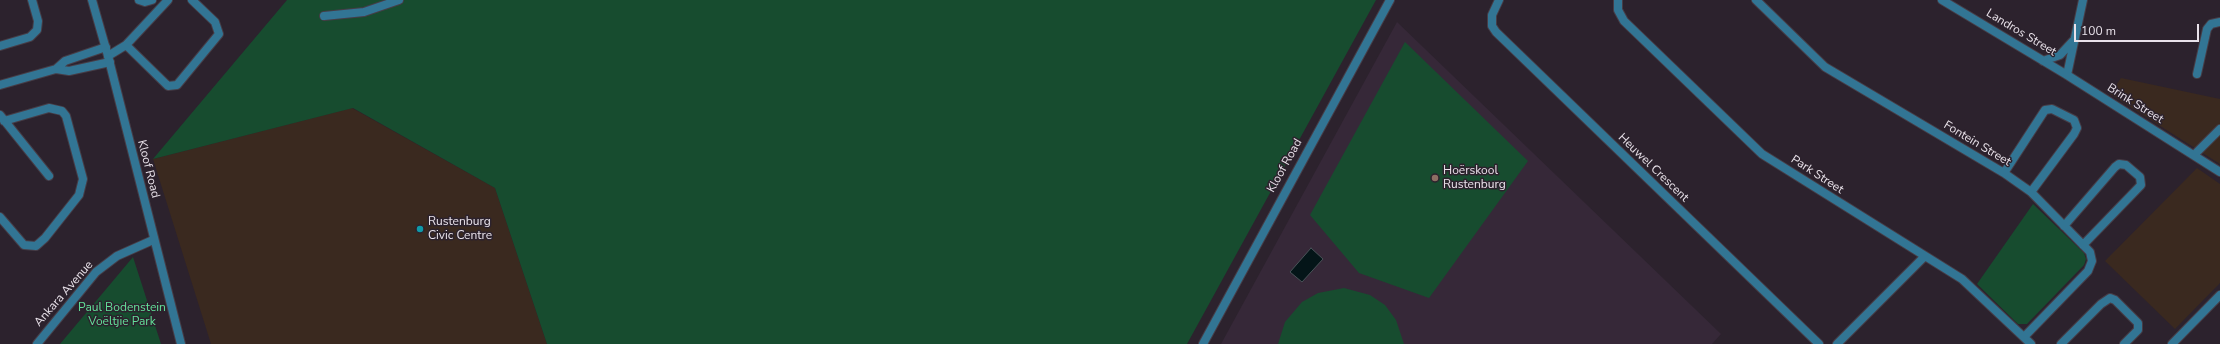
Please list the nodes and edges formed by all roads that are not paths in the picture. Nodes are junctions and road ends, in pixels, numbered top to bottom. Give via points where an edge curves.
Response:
1 (32, 0) edge
2 (92, 0) edge
3 (139, 0) edge
4 (152, 0) edge
5 (168, 0) edge
6 (192, 0) edge
7 (399, 0) edge
8 (1390, 0) edge
9 (1499, 0) edge
10 (1618, 0) edge
11 (1756, 0) edge
12 (1942, 0) edge
13 (2083, 0) edge
14 (324, 16) dead end
15 (2220, 22) edge
16 (2074, 40) junction
17 (126, 45) junction
18 (0, 46) edge
19 (106, 48) junction
20 (109, 59) junction
21 (2043, 60) junction
22 (56, 69) junction
23 (2197, 74) dead end
24 (2067, 75) junction
25 (0, 84) edge
26 (2, 118) edge
27 (2220, 129) edge
28 (2194, 155) junction
29 (2220, 172) edge
30 (2004, 173) junction
31 (49, 176) dead end
32 (2031, 192) junction
33 (0, 217) edge
34 (2064, 226) junction
35 (153, 240) junction
36 (2083, 245) junction
37 (1924, 257) junction
38 (2220, 295) edge
39 (2024, 337) junction
40 (37, 344) edge
41 (181, 344) edge
42 (1203, 344) edge
43 (1819, 344) edge
44 (1837, 344) edge
45 (2031, 344) edge
46 (2061, 344) edge
47 (2124, 344) edge
48 (2172, 344) edge

1 - 18 street via 38,21 37,30 30,37
2 - 19 street, Kloof Road
3 - 4 street
5 - 17 street
6 - 17 street via 215,22 219,34 177,85 164,83
7 - 14 street via 364,12
8 - 42 street, Kloof Road
9 - 43 street, Heuwel Crescent via 1492,15 1492,26 1496,32
10 - 37 street, Park Street via 1618,10 1624,21 1762,154
11 - 30 street, Fontein Street via 1825,67
12 - 21 street, Landros Street
13 - 16 street
15 - 23 street via 2210,24 2207,29
16 - 21 street via 2060,55
16 - 24 street
17 - 20 street
19 - 20 street, Kloof Road
19 - 22 street via 66,61
20 - 22 street via 69,72
20 - 35 street, Kloof Road
21 - 24 street, Landros Street
22 - 25 street
24 - 28 street, Brink Street
26 - 31 street
26 - 33 street via 49,108 62,111 66,116 83,179 79,195 36,246 24,245
27 - 28 street
28 - 29 street, Brink Street
30 - 32 street, Fontein Street
30 - 32 street via 2046,110 2052,109 2074,120 2077,128 2074,134
32 - 34 street, Fontein Street
34 - 36 street, Fontein Street
34 - 36 street via 2115,166 2126,165 2140,177 2141,185
35 - 40 street, Ankara Avenue via 117,256 96,272
35 - 41 street, Kloof Road
36 - 39 street, Fontein Street via 2092,257 2088,271
37 - 39 street, Park Street via 1962,279
37 - 44 street
38 - 48 street
39 - 45 street, Park Street
46 - 47 street via 2110,298 2138,323 2138,330

